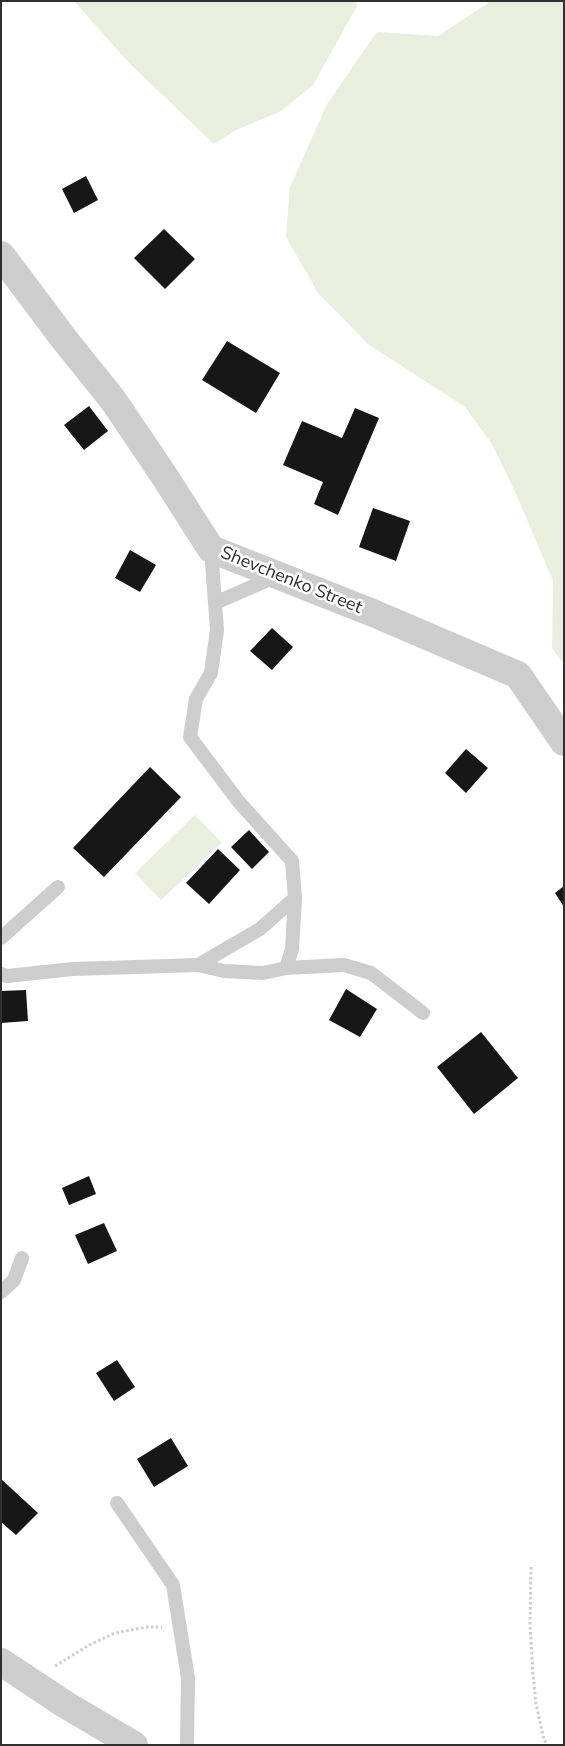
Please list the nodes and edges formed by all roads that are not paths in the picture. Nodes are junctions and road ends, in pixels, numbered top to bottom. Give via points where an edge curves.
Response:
1 (1, 255) edge
2 (211, 549) junction
3 (278, 576) junction
4 (215, 603) junction
5 (564, 742) edge
6 (58, 887) dead end
7 (295, 898) junction
8 (1, 938) edge
9 (198, 965) junction
10 (286, 968) junction
11 (1, 974) edge
12 (423, 1013) dead end
13 (22, 1258) dead end
14 (1, 1292) edge
15 (117, 1503) dead end
16 (1, 1662) edge
17 (134, 1745) edge
18 (187, 1745) edge

1 - 2 street, Shevchenko Street via 113,400
2 - 3 street, Shevchenko Street
2 - 4 lane
3 - 4 lane
3 - 5 street, Shevchenko Street via 518,675
4 - 7 lane via 217,630 211,672 196,699 190,737 240,802 292,860
6 - 8 lane
7 - 9 lane via 260,930
7 - 10 lane via 293,941
9 - 10 lane via 263,973
9 - 11 lane
10 - 12 lane via 344,965 371,973
13 - 14 lane via 14,1280
15 - 18 lane via 173,1585 188,1678
16 - 17 street

